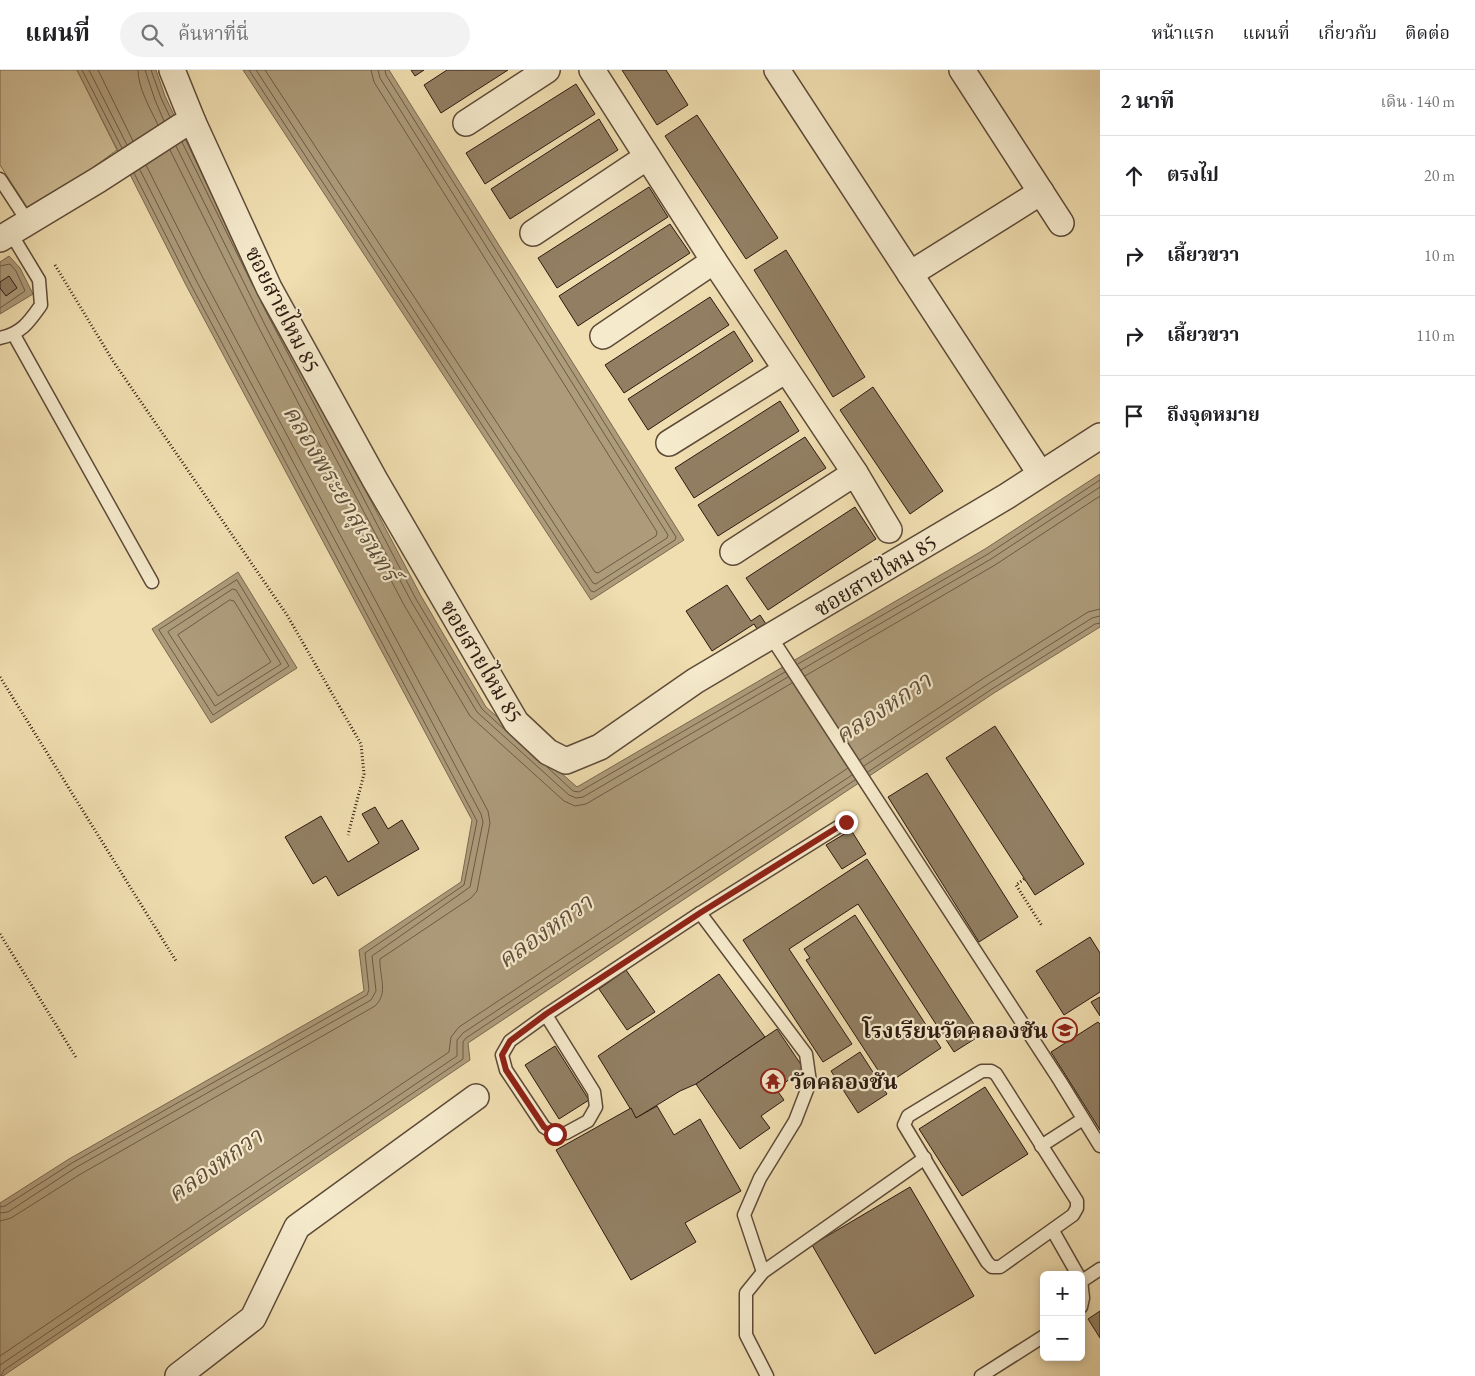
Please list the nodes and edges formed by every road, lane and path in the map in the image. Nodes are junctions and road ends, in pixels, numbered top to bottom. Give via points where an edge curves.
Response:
1 (172, 70) edge
2 (547, 70) edge
3 (592, 70) edge
4 (777, 70) edge
5 (962, 70) edge
6 (466, 123) dead end
7 (187, 125) junction
8 (647, 157) junction
9 (0, 179) edge
10 (1041, 192) junction
11 (1061, 223) dead end
12 (13, 231) edge
13 (533, 232) dead end
14 (714, 261) junction
15 (53, 263) dead end
16 (910, 274) junction
17 (14, 335) junction
18 (603, 336) dead end
19 (0, 338) edge
20 (786, 370) junction
21 (1100, 436) edge
22 (669, 443) dead end
23 (1034, 464) dead end
24 (855, 473) junction
25 (889, 530) dead end
26 (733, 552) dead end
27 (152, 582) dead end
28 (777, 646) junction
29 (0, 677) edge
30 (846, 822) dead end
31 (348, 835) dead end
32 (1024, 879) dead end
33 (700, 913) junction
34 (1042, 926) dead end
35 (0, 934) edge
36 (176, 961) dead end
37 (546, 1014) junction
38 (77, 1059) dead end
39 (476, 1096) dead end
40 (1083, 1119) junction
41 (1041, 1146) junction
42 (1100, 1146) edge
43 (925, 1158) junction
44 (1053, 1231) junction
45 (1100, 1270) edge
46 (1076, 1271) edge
47 (763, 1272) junction
48 (1085, 1277) edge
49 (1040, 1339) edge
50 (178, 1376) edge
51 (767, 1376) edge
52 (981, 1376) edge

1 - 7 street, ซอยสายไหม 85
2 - 6 street
3 - 8 street
4 - 16 street
5 - 10 street
7 - 12 street
7 - 28 street, ซอยสายไหม 85 via 269,288 375,480 516,722 548,752 566,761 600,747 695,681
8 - 13 street
8 - 14 street
9 - 12 lane
10 - 11 street
10 - 16 street
12 - 17 lane via 39,280 41,305
14 - 18 street
14 - 20 street
15 - 31 path via 113,361 287,615 361,744 364,774
16 - 23 street
17 - 19 lane
17 - 27 lane
20 - 22 street
20 - 24 street
21 - 28 street, ซอยสายไหม 85
24 - 25 street
24 - 26 street
28 - 40 lane
29 - 36 path
30 - 33 lane
32 - 34 path via 1016,885
33 - 37 lane
33 - 47 lane via 806,1054 810,1082 795,1121 760,1178 744,1215
35 - 38 path
37 - 37 lane via 594,1092 596,1107 588,1121 566,1134 555,1134 544,1127 506,1070 502,1055 510,1041
39 - 50 street via 297,1227 253,1318
40 - 41 lane
40 - 42 lane
41 - 43 lane via 996,1074 982,1071 905,1120 904,1125
41 - 44 lane via 1077,1201 1073,1215
43 - 44 lane via 992,1267 1000,1267
43 - 47 lane
44 - 46 lane
45 - 48 lane
47 - 51 lane via 746,1293 746,1334
49 - 52 lane

